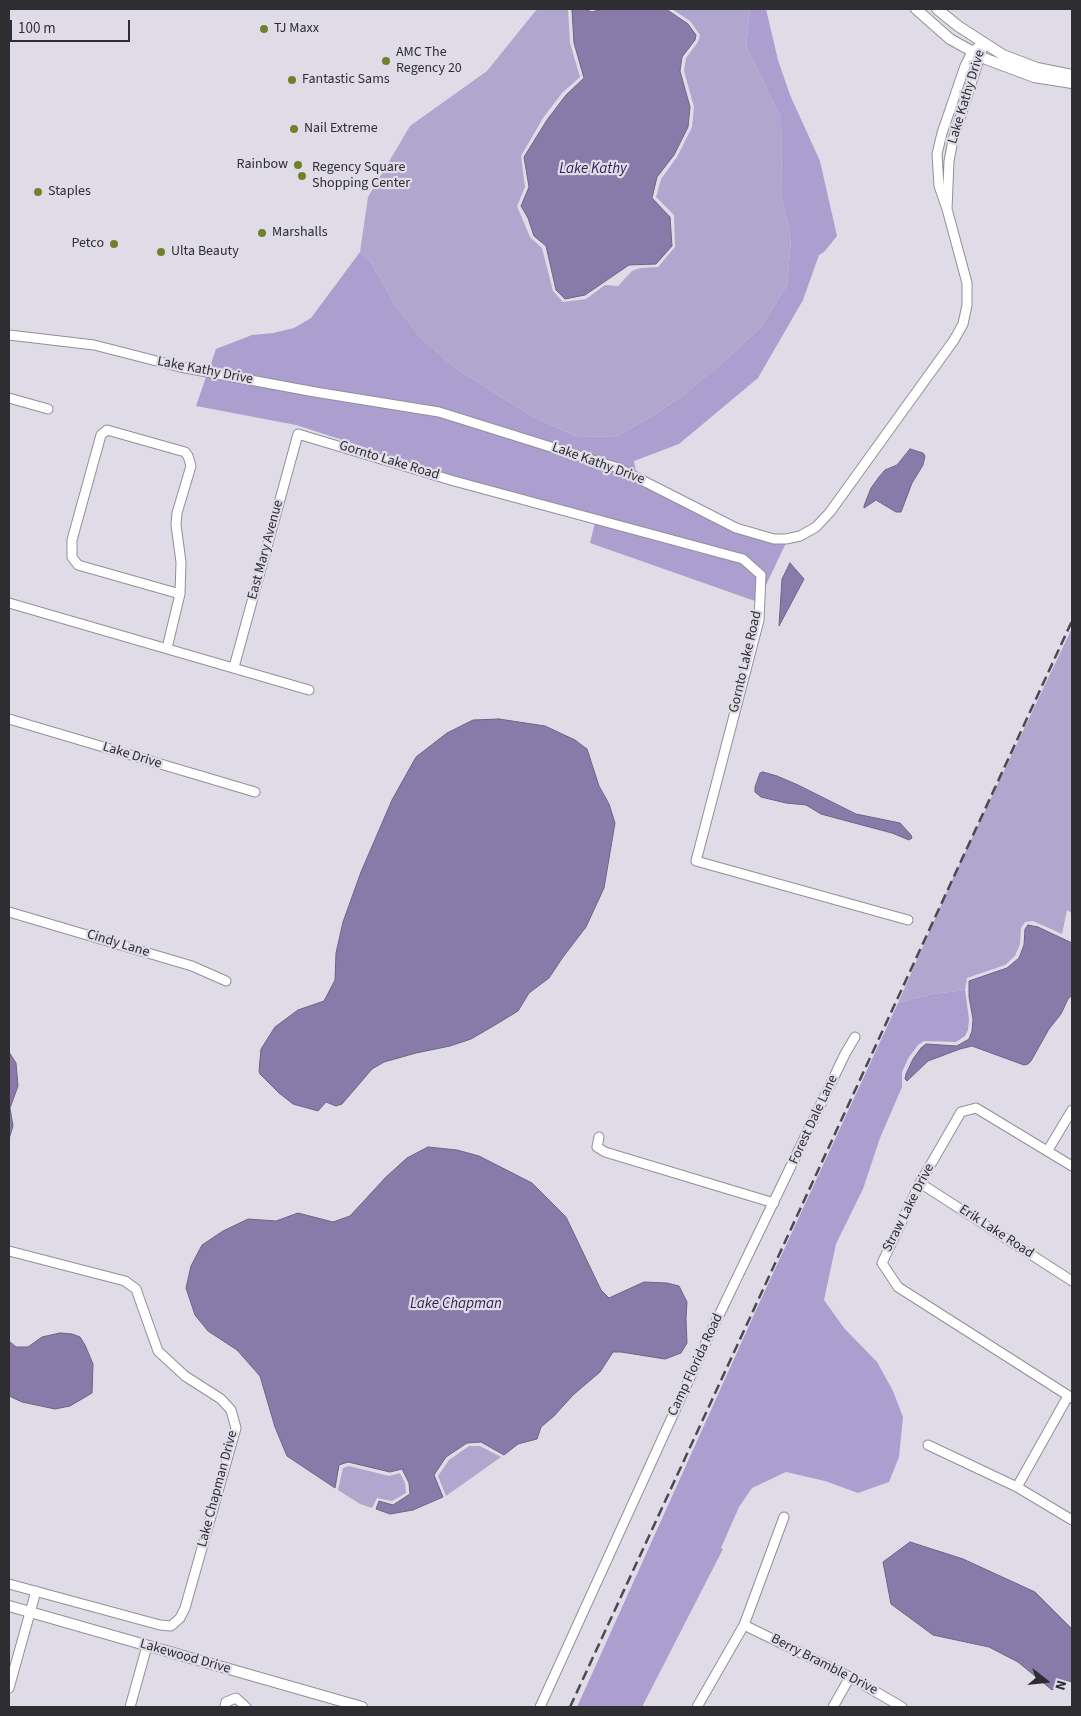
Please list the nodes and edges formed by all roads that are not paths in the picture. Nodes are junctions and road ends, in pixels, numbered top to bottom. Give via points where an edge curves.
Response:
1 (916, 9) edge
2 (937, 9) edge
3 (983, 43) junction
4 (976, 54) junction
5 (1072, 76) edge
6 (1072, 83) edge
7 (9, 335) edge
8 (9, 398) edge
9 (48, 409) dead end
10 (298, 434) joint
11 (180, 594) junction
12 (9, 603) edge
13 (167, 648) junction
14 (234, 667) junction
15 (309, 690) dead end
16 (9, 719) edge
17 (255, 792) dead end
18 (9, 912) edge
19 (908, 920) dead end
20 (226, 981) dead end
21 (855, 1037) dead end
22 (1072, 1110) edge
23 (599, 1137) dead end
24 (1048, 1150) junction
25 (1072, 1166) edge
26 (920, 1183) junction
27 (774, 1203) junction
28 (9, 1251) edge
29 (1072, 1280) edge
30 (1070, 1397) edge
31 (928, 1445) dead end
32 (1017, 1487) junction
33 (784, 1517) dead end
34 (1072, 1520) edge
35 (9, 1584) edge
36 (36, 1591) junction
37 (9, 1606) edge
38 (30, 1612) junction
39 (744, 1625) junction
40 (147, 1646) junction
41 (850, 1677) junction
42 (9, 1688) edge
43 (130, 1707) edge
44 (225, 1707) edge
45 (246, 1707) edge
46 (362, 1707) edge
47 (540, 1707) edge
48 (697, 1707) edge
49 (833, 1707) edge
50 (902, 1707) edge

1 - 4 street via 938,29
2 - 3 street
3 - 4 street, Lake Kathy Drive
3 - 5 street via 1029,66
4 - 6 street via 1034,77
4 - 7 street, Lake Kathy Drive via 949,161 947,209 967,283 966,312 960,330 826,517 809,532 792,538 774,539 736,528 618,468 439,412 180,368 94,345
8 - 9 street
10 - 14 street, East Mary Avenue
10 - 19 street, Gornto Lake Road via 743,559 761,576 759,620 696,861
11 - 11 street via 181,562 176,526 191,466 188,456 185,452 107,430 101,435 72,540 72,557 78,565
11 - 13 street
12 - 13 street
13 - 14 street
14 - 15 street
16 - 17 street, Lake Drive
18 - 20 street, Cindy Lane via 192,966
21 - 27 street, Forest Dale Lane
22 - 24 street
23 - 27 street via 597,1146 605,1152
24 - 25 street, Straw Lake Drive
24 - 26 street, Straw Lake Drive via 976,1108 961,1112
26 - 29 street, Erik Lake Road
26 - 30 street, Straw Lake Drive via 882,1263 898,1288
27 - 47 street, Camp Florida Road via 708,1338
28 - 36 street, Lake Chapman Drive via 125,1281 136,1289 158,1350 185,1376 221,1399 231,1410 236,1428 185,1608 171,1626
30 - 32 street
31 - 32 street
32 - 34 street
33 - 39 street
35 - 36 street, Lake Chapman Drive
36 - 38 street
37 - 38 street, Lakewood Drive
38 - 40 street, Lakewood Drive
38 - 42 street
39 - 41 street, Berry Bramble Drive
39 - 48 street
40 - 43 street
40 - 46 street, Lakewood Drive
41 - 49 street
41 - 50 street, Berry Bramble Drive
44 - 45 street via 226,1702 236,1698

